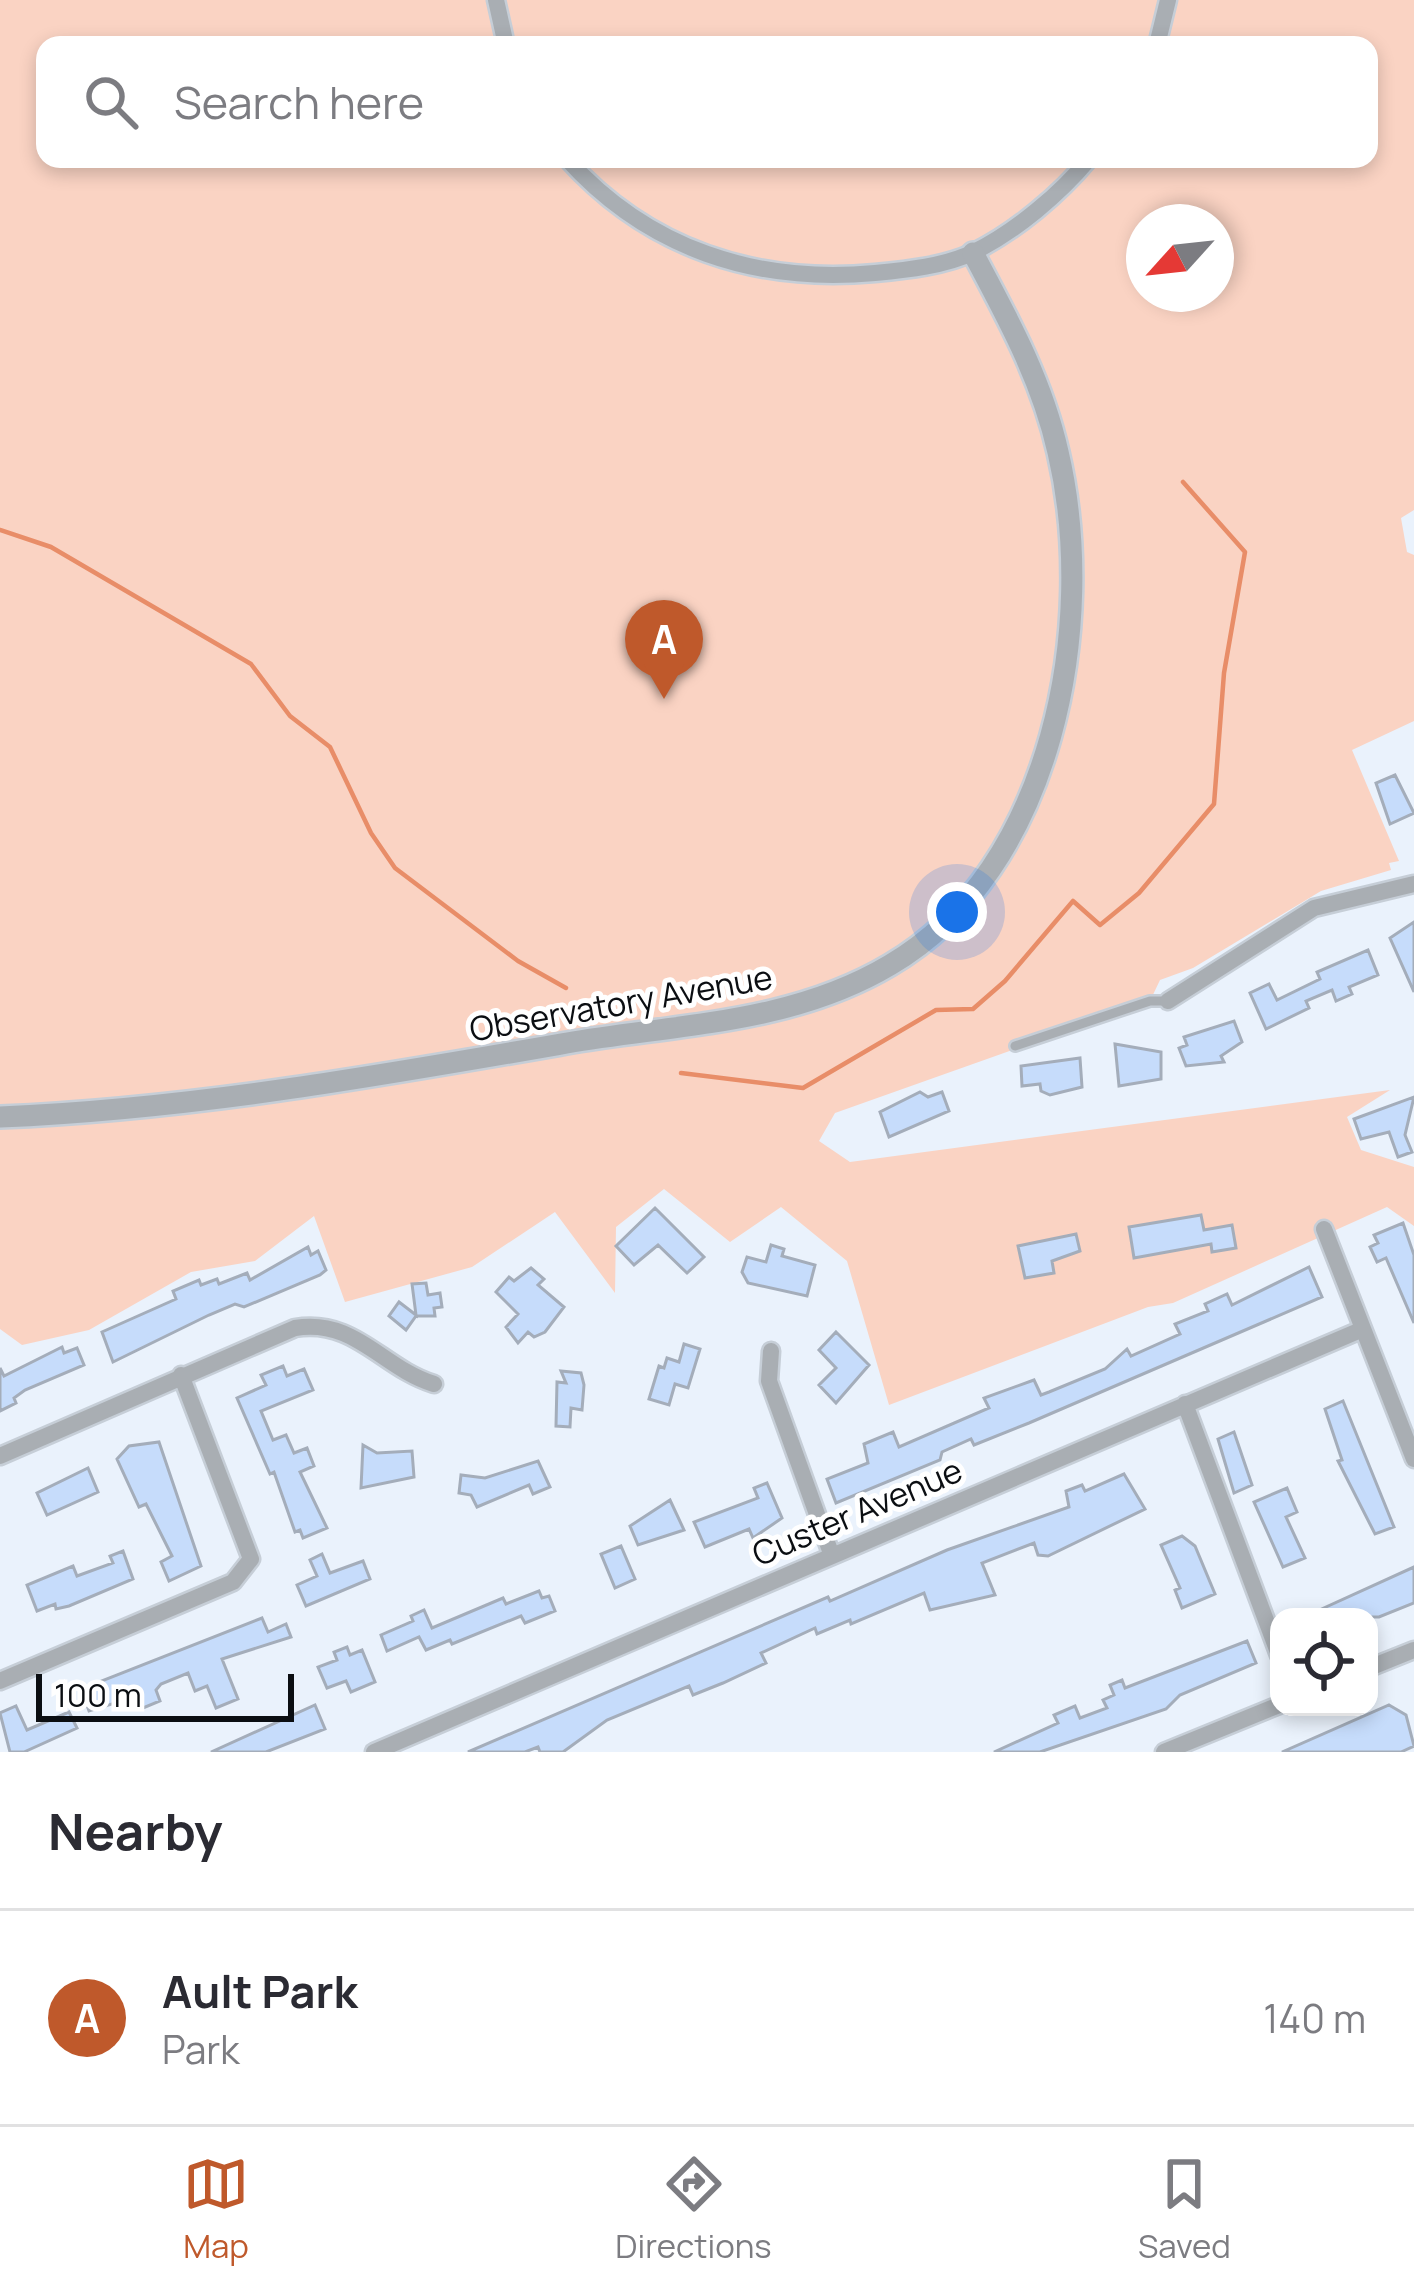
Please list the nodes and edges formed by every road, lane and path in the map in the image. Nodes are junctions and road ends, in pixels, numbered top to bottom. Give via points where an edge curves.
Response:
1 (496, 0) edge
2 (1168, 0) edge
3 (504, 36) edge
4 (1158, 36) edge
5 (575, 168) edge
6 (1080, 168) edge
7 (973, 253) junction
8 (1414, 884) edge
9 (1168, 1001) joint
10 (1015, 1046) dead end
11 (0, 1117) edge
12 (1324, 1229) dead end
13 (1363, 1329) junction
14 (771, 1351) dead end
15 (181, 1375) junction
16 (434, 1384) dead end
17 (1185, 1404) junction
18 (0, 1456) edge
19 (1413, 1456) edge
20 (832, 1556) junction
21 (1270, 1630) edge
22 (1414, 1650) edge
23 (1378, 1664) edge
24 (0, 1681) edge
25 (1270, 1709) edge
26 (374, 1752) edge
27 (1164, 1752) edge

1 - 3 street
2 - 4 street
5 - 7 street via 653,231 733,264 854,275
6 - 7 street
7 - 11 street, Observatory Avenue via 1043,398 1066,498 1068,639 1044,757 1023,808 983,876 924,940 874,974 779,1012 283,1091
8 - 9 street via 1314,908
9 - 10 lane
12 - 13 street
13 - 17 street, Custer Avenue
13 - 19 street
14 - 20 street via 769,1381
15 - 16 street via 312,1325 350,1333 410,1377
15 - 18 street
15 - 24 street via 248,1569
17 - 20 street, Custer Avenue
17 - 21 street
20 - 26 street, Custer Avenue
22 - 23 street
25 - 27 street

